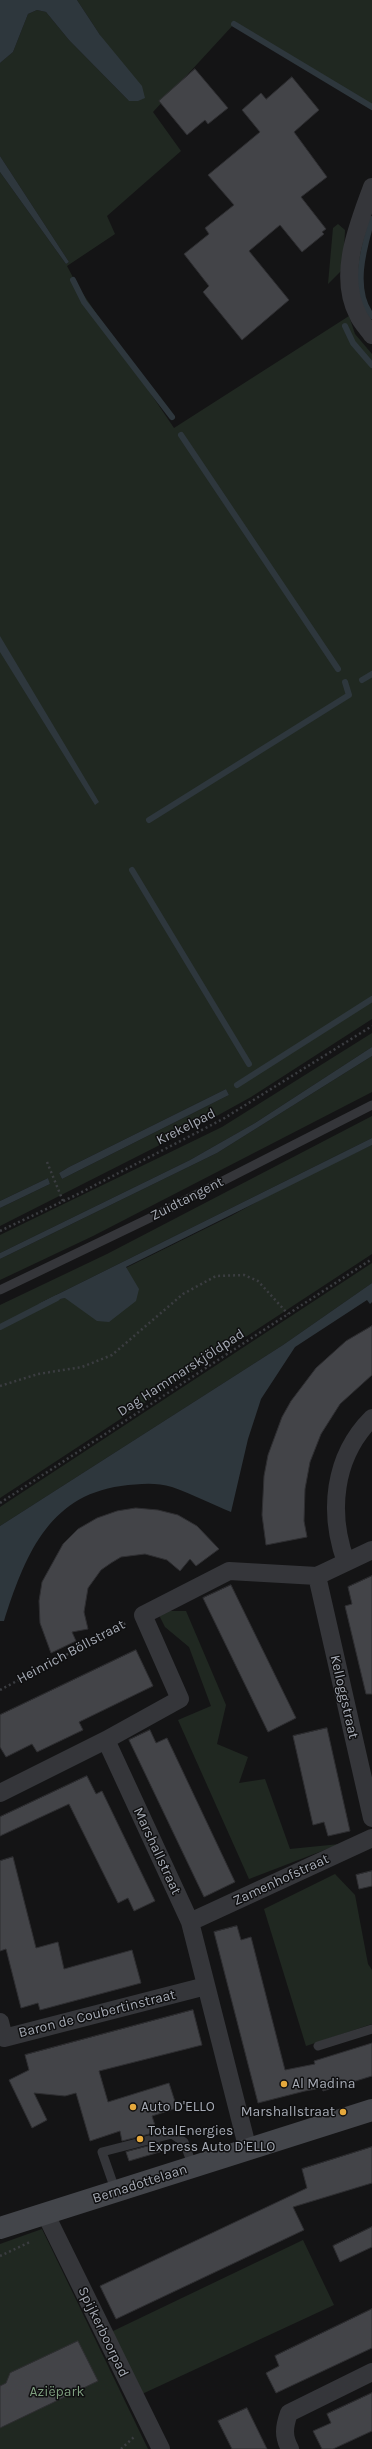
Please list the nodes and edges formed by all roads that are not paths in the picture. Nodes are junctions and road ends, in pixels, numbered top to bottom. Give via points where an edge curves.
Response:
1 (372, 187) edge
2 (372, 334) edge
3 (372, 1105) edge
4 (0, 1290) edge
5 (372, 1418) edge
6 (372, 1550) edge
7 (346, 1562) junction
8 (317, 1576) junction
9 (106, 1740) junction
10 (0, 1793) edge
11 (372, 1818) edge
12 (372, 1838) edge
13 (190, 1922) junction
14 (206, 1986) junction
15 (0, 2022) edge
16 (372, 2030) edge
17 (318, 2046) dead end
18 (372, 2110) edge
19 (248, 2150) junction
20 (193, 2167) junction
21 (116, 2192) junction
22 (50, 2224) junction
23 (1, 2227) edge
24 (372, 2372) edge
25 (161, 2449) edge
26 (290, 2449) edge

1 - 2 street via 355,237 350,265 352,296 358,314
3 - 4 lane, Zuidtangent via 152,1217
5 - 7 street via 347,1454 336,1490 336,1528
6 - 7 street
7 - 8 street
8 - 9 street, Heinrich Böllstraat via 229,1571 142,1615 180,1699
8 - 11 street, Kelloggstraat
9 - 10 street
9 - 13 street, Marshallstraat
12 - 13 street, Zamenhofstraat
13 - 14 street, Marshallstraat
14 - 15 street, Baron de Coubertinstraat via 4,2038
14 - 19 street, Marshallstraat
16 - 17 lane
18 - 19 street, Bernadottelaan
19 - 20 street, Bernadottelaan
20 - 21 street, Bernadottelaan
20 - 21 lane via 184,2142 172,2134 102,2152
21 - 22 street, Bernadottelaan
22 - 23 street, Bernadottelaan
22 - 25 street, Spijkerboorpad
24 - 26 street via 289,2413 285,2439

